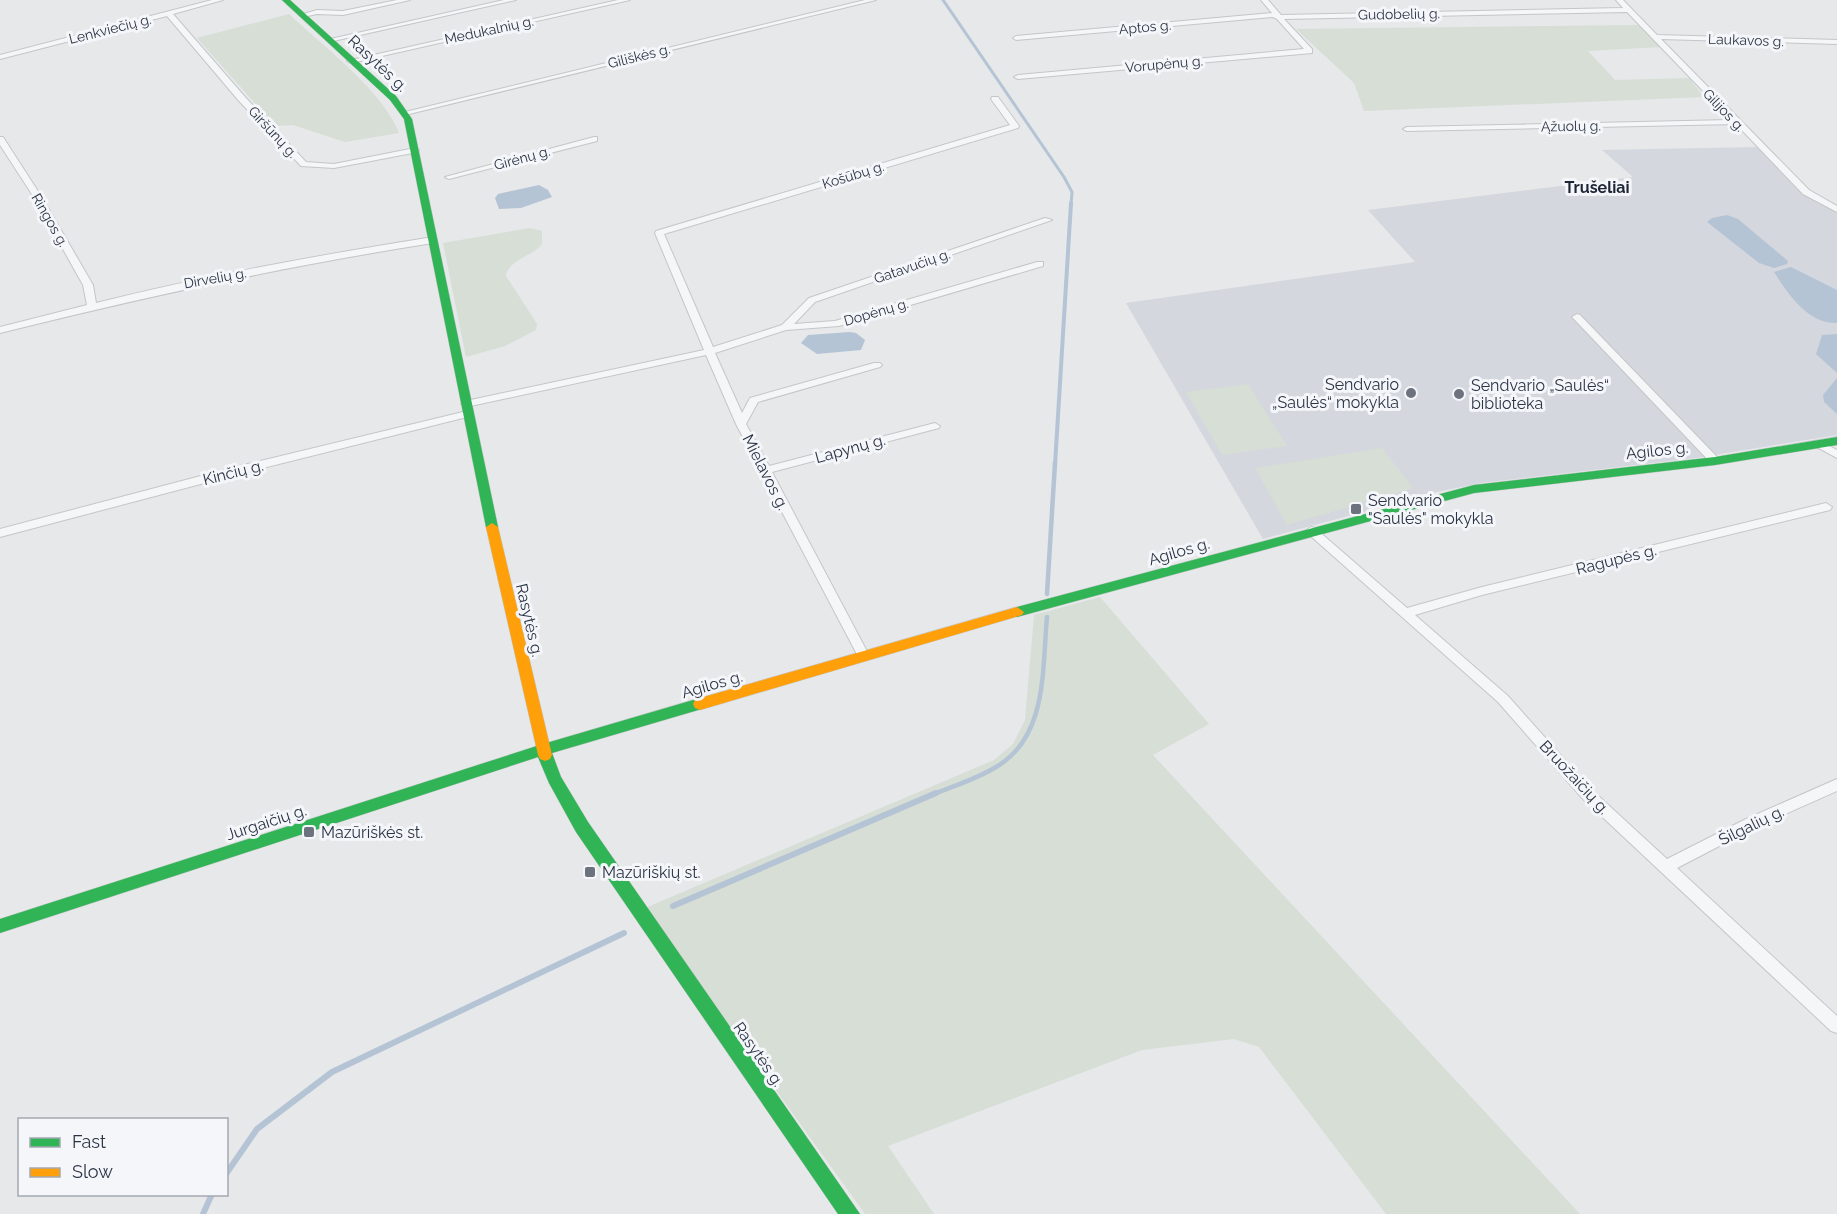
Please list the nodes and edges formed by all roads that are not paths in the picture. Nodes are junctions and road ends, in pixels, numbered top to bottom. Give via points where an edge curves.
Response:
1 (220, 0) edge
2 (286, 0) edge
3 (407, 0) edge
4 (513, 0) edge
5 (627, 0) edge
6 (873, 0) edge
7 (1264, 0) edge
8 (1619, 0) edge
9 (1629, 10) junction
10 (169, 14) junction
11 (303, 15) junction
12 (1275, 16) junction
13 (1654, 37) junction
14 (1016, 38) dead end
15 (329, 40) junction
16 (1837, 42) edge
17 (0, 57) edge
18 (351, 61) junction
19 (1018, 77) dead end
20 (995, 99) dead end
21 (405, 113) junction
22 (1735, 122) junction
23 (1407, 129) dead end
24 (0, 139) edge
25 (594, 139) dead end
26 (415, 150) junction
27 (449, 177) dead end
28 (1837, 209) edge
29 (1048, 220) dead end
30 (433, 240) junction
31 (1040, 264) dead end
32 (92, 305) junction
33 (1577, 317) dead end
34 (785, 327) junction
35 (0, 330) edge
36 (711, 351) junction
37 (877, 364) dead end
38 (467, 409) junction
39 (741, 424) junction
40 (935, 426) dead end
41 (1837, 441) edge
42 (1819, 444) junction
43 (1837, 455) edge
44 (1715, 460) junction
45 (764, 471) junction
46 (1826, 507) dead end
47 (1311, 531) junction
48 (0, 533) edge
49 (1406, 613) junction
50 (864, 657) junction
51 (543, 750) junction
52 (1837, 785) edge
53 (1666, 867) junction
54 (0, 926) edge
55 (1837, 1026) edge
56 (850, 1214) edge

1 - 10 street, Lenkviečių g.
2 - 11 main road, Rasytės g.
3 - 11 street via 343,13
4 - 15 street
5 - 18 street, Medukalnių g.
6 - 21 street, Giliškės g.
7 - 12 street
8 - 9 street, Gilijos g.
9 - 12 street, Gudobelių g.
9 - 13 street, Gilijos g.
10 - 17 street, Lenkviečių g.
10 - 26 street, Giršūnų g. via 304,164 334,166
11 - 15 main road, Rasytės g.
12 - 14 street, Aptos g.
12 - 19 street, Vorupėnų g. via 1309,51
13 - 16 street, Laukavos g.
13 - 22 street, Gilijos g.
15 - 18 main road, Rasytės g.
18 - 21 main road, Rasytės g.
20 - 36 street, Košūbų g. via 1015,126 659,233
21 - 26 main road, Rasytės g.
22 - 23 street, Ąžuolų g.
22 - 28 street, Gilijos g. via 1806,192
24 - 32 street, Ringos g. via 88,285
25 - 27 street, Girėnų g.
26 - 30 main road, Rasytės g.
29 - 34 street, Gatavučių g. via 812,300
30 - 32 street, Dirvelių g. via 330,255
30 - 38 main road, Rasytės g.
31 - 34 street, Dopėnų g. via 836,324
32 - 35 street, Dirvelių g.
33 - 44 street
34 - 36 street, Dopėnų g.
36 - 38 street, Kinčių g.
36 - 39 street
37 - 39 street, Mielavos g. via 753,400
38 - 48 street, Kinčių g.
38 - 51 main road, Rasytės g.
39 - 45 street, Mielavos g.
40 - 45 street, Lapynų g.
41 - 42 main road, Agilos g.
42 - 43 street
42 - 44 main road, Agilos g.
44 - 47 main road, Agilos g. via 1474,489
45 - 50 street, Mielavos g.
46 - 49 street, Ragupės g.
47 - 49 street, Bruožaičių g.
47 - 50 main road, Agilos g.
49 - 53 street, Bruožaičių g. via 1503,699 1566,771
50 - 51 main road, Agilos g.
51 - 54 main road, Jurgaičių g.
51 - 56 main road, Rasytės g. via 579,823
52 - 53 street, Šilgalių g.
53 - 55 street, Bruožaičių g.

